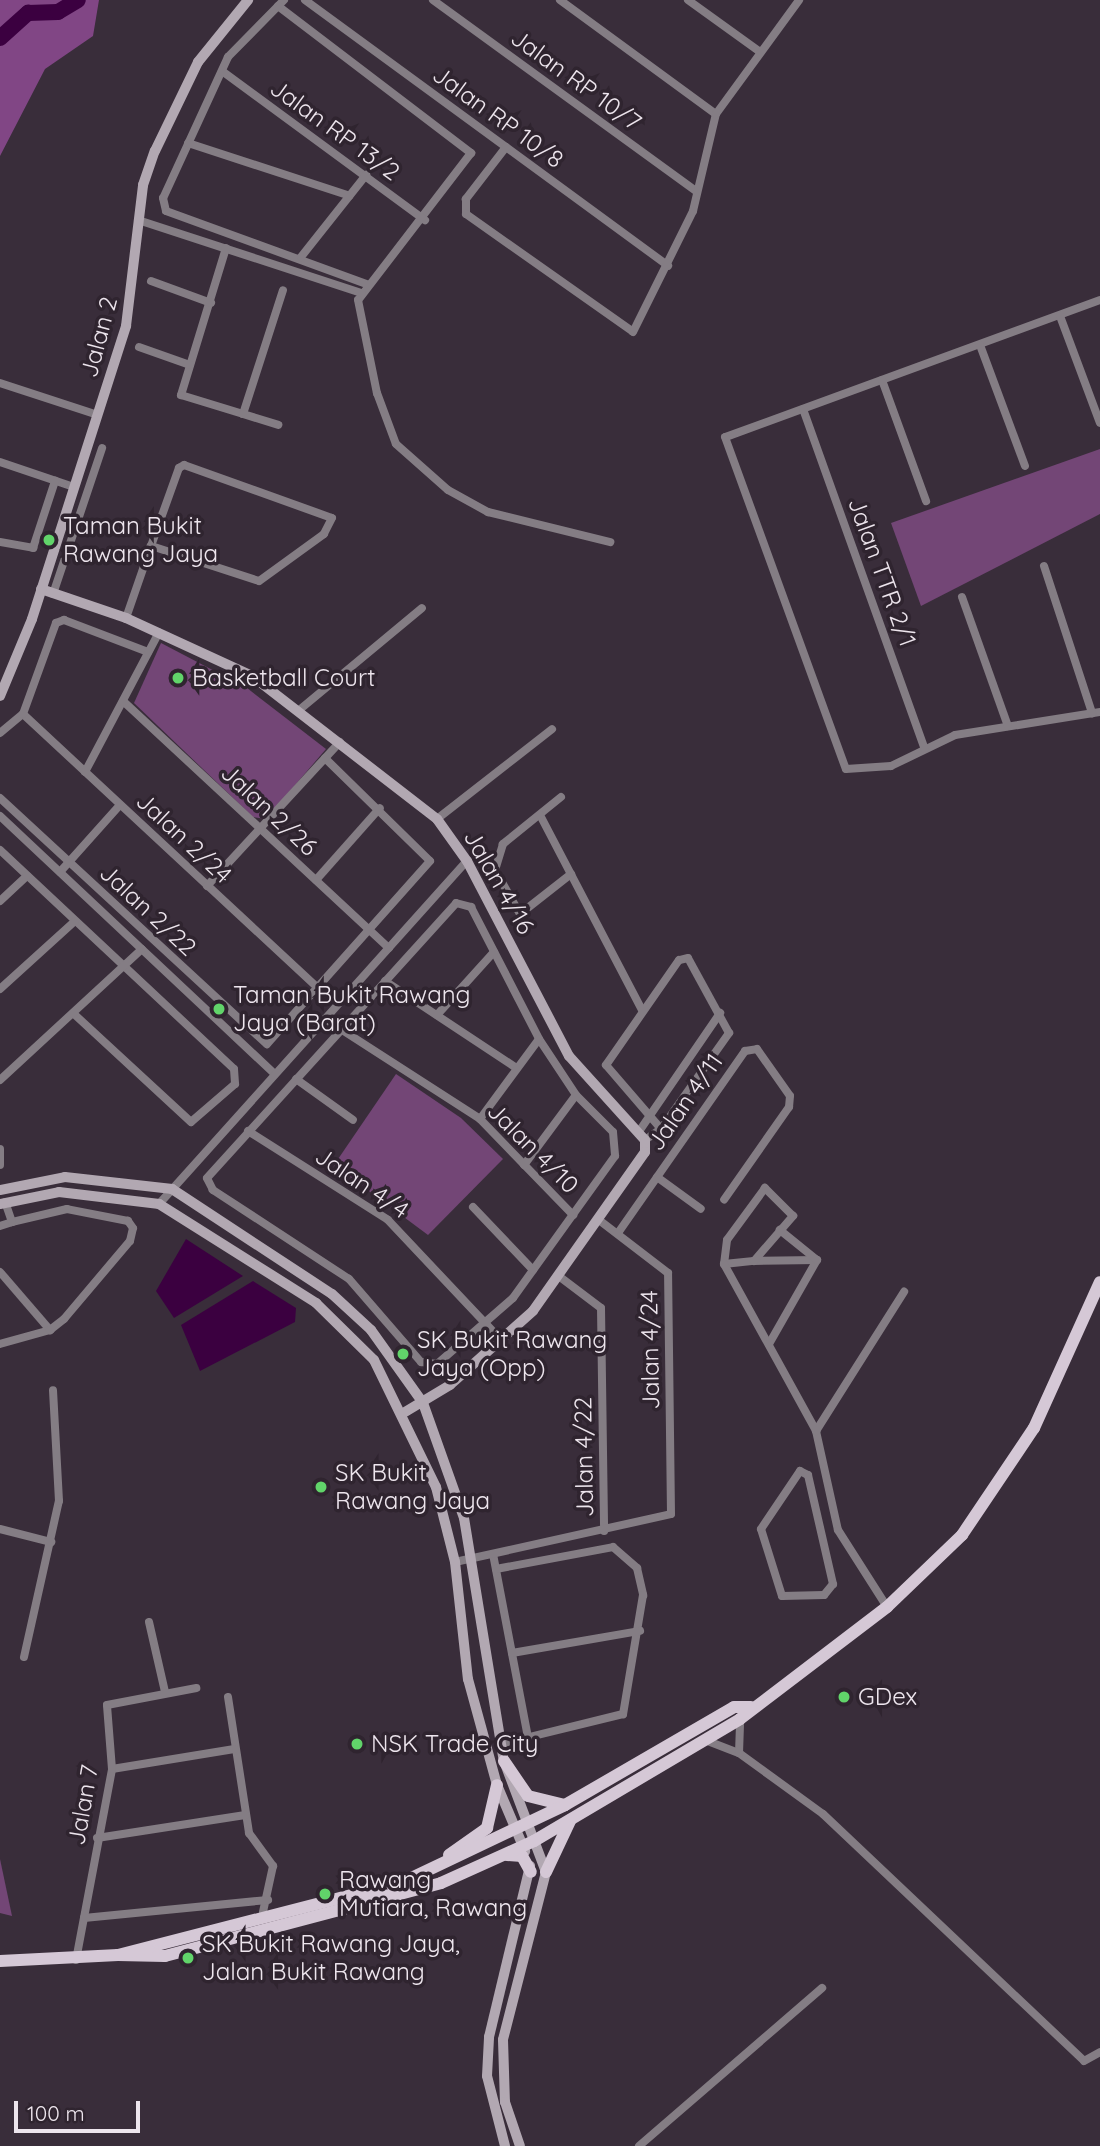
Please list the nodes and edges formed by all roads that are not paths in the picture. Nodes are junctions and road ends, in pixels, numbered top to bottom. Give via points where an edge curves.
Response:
1 (248, 0) edge
2 (305, 0) edge
3 (433, 0) edge
4 (559, 0) edge
5 (688, 0) edge
6 (799, 0) edge
7 (281, 3) edge
8 (760, 52) junction
9 (222, 71) junction
10 (716, 114) junction
11 (188, 143) junction
12 (506, 147) junction
13 (366, 176) junction
14 (696, 191) junction
15 (350, 196) junction
16 (138, 219) junction
17 (425, 220) junction
18 (226, 248) junction
19 (301, 257) junction
20 (668, 266) junction
21 (151, 281) dead end
22 (368, 284) junction
23 (283, 290) dead end
24 (361, 293) junction
25 (1100, 300) edge
26 (211, 303) junction
27 (1060, 316) junction
28 (980, 345) junction
29 (139, 347) dead end
30 (190, 365) junction
31 (883, 380) junction
32 (0, 383) edge
33 (803, 409) junction
34 (243, 414) junction
35 (98, 415) junction
36 (1100, 423) edge
37 (278, 425) dead end
38 (102, 448) dead end
39 (0, 463) edge
40 (1025, 466) dead end
41 (55, 481) junction
42 (74, 487) junction
43 (926, 501) dead end
44 (0, 542) edge
45 (610, 542) dead end
46 (151, 546) junction
47 (1044, 566) dead end
48 (41, 589) junction
49 (53, 594) junction
50 (962, 597) dead end
51 (422, 608) dead end
52 (126, 618) junction
53 (159, 632) junction
54 (148, 652) junction
55 (0, 696) edge
56 (123, 701) junction
57 (298, 711) junction
58 (1096, 712) edge
59 (23, 714) junction
60 (1008, 726) junction
61 (552, 729) dead end
62 (0, 733) edge
63 (340, 742) junction
64 (925, 748) junction
65 (325, 758) junction
66 (85, 772) junction
67 (561, 797) dead end
68 (0, 798) edge
69 (120, 805) junction
70 (380, 808) junction
71 (540, 815) junction
72 (0, 816) edge
73 (437, 820) junction
74 (260, 828) junction
75 (0, 850) edge
76 (467, 861) junction
77 (69, 862) junction
78 (60, 872) junction
79 (571, 874) junction
80 (27, 876) junction
81 (316, 880) junction
82 (207, 886) junction
83 (0, 901) edge
84 (75, 921) junction
85 (372, 931) junction
86 (389, 947) junction
87 (142, 949) junction
88 (494, 952) junction
89 (125, 967) junction
90 (384, 981) junction
91 (0, 989) edge
92 (320, 990) junction
93 (642, 1010) junction
94 (720, 1013) junction
95 (74, 1014) junction
96 (437, 1015) junction
97 (325, 1018) junction
98 (551, 1022) junction
99 (341, 1028) junction
100 (537, 1035) junction
101 (515, 1067) junction
102 (275, 1074) junction
103 (296, 1079) junction
104 (0, 1080) edge
105 (576, 1095) junction
106 (649, 1117) junction
107 (353, 1119) dead end
108 (480, 1119) junction
109 (661, 1129) junction
110 (248, 1131) junction
111 (643, 1135) junction
112 (0, 1150) edge
113 (0, 1165) edge
114 (524, 1165) junction
115 (657, 1177) junction
116 (172, 1189) junction
117 (0, 1190) edge
118 (724, 1200) dead end
119 (3, 1203) edge
120 (159, 1204) junction
121 (473, 1207) dead end
122 (701, 1209) dead end
123 (573, 1214) junction
124 (599, 1220) junction
125 (12, 1222) junction
126 (0, 1226) edge
127 (780, 1230) junction
128 (618, 1233) junction
129 (817, 1260) junction
130 (754, 1261) junction
131 (724, 1265) junction
132 (533, 1270) junction
133 (0, 1272) edge
134 (560, 1277) junction
135 (1100, 1283) edge
136 (904, 1292) dead end
137 (486, 1323) junction
138 (50, 1330) junction
139 (501, 1340) junction
140 (0, 1343) edge
141 (769, 1344) junction
142 (53, 1390) dead end
143 (423, 1403) junction
144 (405, 1412) junction
145 (816, 1431) junction
146 (0, 1529) edge
147 (838, 1530) junction
148 (604, 1531) junction
149 (821, 1535) junction
150 (51, 1542) junction
151 (493, 1554) junction
152 (472, 1559) junction
153 (455, 1562) junction
154 (496, 1569) junction
155 (887, 1607) junction
156 (149, 1622) dead end
157 (640, 1632) junction
158 (512, 1653) junction
159 (24, 1657) dead end
160 (486, 1663) junction
161 (196, 1688) dead end
162 (471, 1691) junction
163 (165, 1692) junction
164 (228, 1697) dead end
165 (751, 1707) junction
166 (740, 1719) junction
167 (527, 1738) junction
168 (703, 1740) junction
169 (501, 1744) junction
170 (234, 1749) junction
171 (738, 1753) junction
172 (504, 1761) junction
173 (112, 1769) junction
174 (497, 1785) junction
175 (565, 1805) junction
176 (245, 1815) junction
177 (575, 1816) junction
178 (520, 1828) junction
179 (97, 1838) junction
180 (528, 1843) junction
181 (502, 1856) junction
182 (531, 1872) junction
183 (546, 1872) junction
184 (403, 1882) junction
185 (268, 1900) junction
186 (263, 1912) dead end
187 (84, 1918) junction
188 (118, 1955) junction
189 (76, 1960) junction
190 (0, 1961) edge
191 (822, 1988) dead end
192 (496, 2007) junction
193 (510, 2010) junction
194 (1100, 2052) edge
195 (505, 2146) edge
196 (520, 2146) edge
197 (639, 2146) edge

1 - 16 street, Jalan 2 via 198,62 155,151
2 - 12 street, Jalan RP 10/8
3 - 14 street, Jalan RP 10/7
4 - 10 street
5 - 8 street
6 - 8 street
7 - 9 street
7 - 17 street via 471,153
8 - 10 street
9 - 11 street
9 - 13 street, Jalan RP 13/2
10 - 14 street
11 - 15 street
11 - 19 street via 163,198 166,211
12 - 20 street, Jalan RP 10/8
12 - 20 street via 464,211 534,266 634,332
13 - 15 street
13 - 17 street, Jalan RP 13/2
14 - 20 street
15 - 19 street
16 - 18 street
16 - 35 street, Jalan 2 via 126,326
17 - 22 street
18 - 24 street
18 - 26 street
19 - 22 street
21 - 26 street
22 - 24 street
23 - 34 street
24 - 45 street via 360,328 396,444 448,490 488,512
25 - 27 street
26 - 30 street
27 - 28 street
27 - 36 street
28 - 31 street
28 - 40 street
29 - 30 street
30 - 34 street via 181,395
31 - 33 street
31 - 43 street
32 - 35 street
33 - 64 street, Jalan TTR 2/1
33 - 64 street via 725,438 831,741 841,764 852,771 891,766
34 - 37 street
35 - 42 street, Jalan 2
38 - 49 street
39 - 41 street
41 - 42 street
41 - 44 street via 33,548
42 - 48 street, Jalan 2
46 - 46 street via 179,468 186,464 332,518 324,534 259,582
46 - 52 street
47 - 58 street
48 - 49 street, Jalan 4/16
48 - 55 street, Jalan 2
49 - 52 street, Jalan 4/16
50 - 60 street
51 - 57 street
52 - 53 street, Jalan 4/16
53 - 54 street
53 - 57 street, Jalan 4/16 via 251,676
54 - 56 street
54 - 59 street via 64,620 50,629
56 - 66 street
56 - 74 street, Jalan 2/26
57 - 63 street, Jalan 4/16
58 - 60 street
59 - 62 street
59 - 66 street, Jalan 2/24
60 - 64 street via 955,734
61 - 73 street
63 - 65 street
63 - 73 street, Jalan 4/16
65 - 70 street
65 - 74 street
66 - 69 street, Jalan 2/24
67 - 71 street
68 - 77 street, Jalan 2/22
69 - 77 street
69 - 82 street, Jalan 2/24
70 - 81 street
70 - 85 street via 430,861
71 - 79 street
71 - 79 street via 498,852 495,870 514,911 526,912
72 - 78 street
73 - 76 street, Jalan 4/16
74 - 81 street, Jalan 2/26
74 - 82 street
75 - 80 street
76 - 86 street
76 - 98 street, Jalan 4/16
77 - 78 street
77 - 92 street, Jalan 2/22 via 259,1041 273,1043
78 - 87 street
79 - 93 street
80 - 83 street
80 - 84 street
81 - 85 street, Jalan 2/26
82 - 92 street, Jalan 2/24
84 - 89 street
84 - 91 street
85 - 86 street, Jalan 2/26
85 - 92 street
86 - 97 street
87 - 89 street
87 - 102 street
88 - 90 street via 471,907 456,903
88 - 96 street
88 - 100 street
89 - 95 street
89 - 95 street via 234,1069 235,1084 191,1122
90 - 96 street
90 - 99 street
93 - 94 street via 679,960 693,963
93 - 106 street via 606,1067
94 - 106 street
94 - 109 street via 729,1033
95 - 104 street
96 - 101 street
97 - 99 street, Jalan 4/10
97 - 102 street
98 - 100 street
98 - 111 street, Jalan 4/16 via 569,1056
99 - 103 street
99 - 108 street, Jalan 4/10
100 - 101 street
100 - 105 street
101 - 108 street
102 - 116 street
103 - 107 street
103 - 110 street
105 - 114 street
105 - 123 street via 613,1132 615,1156
106 - 109 street
106 - 111 street
108 - 114 street, Jalan 4/10
109 - 111 street
110 - 137 street, Jalan 4/4 via 388,1220
110 - 137 street via 207,1178 213,1190 349,1279 421,1362 437,1364
111 - 124 street via 645,1152
112 - 113 street
114 - 123 street, Jalan 4/10
115 - 118 street, Jalan 4/11 via 745,1051 757,1049 790,1096 789,1107
115 - 122 street
115 - 128 street, Jalan 4/11
116 - 117 street via 65,1177
116 - 120 street
116 - 143 street via 332,1294 371,1330
119 - 120 street via 59,1192
119 - 125 street
120 - 144 street via 316,1303 374,1360
121 - 132 street
123 - 132 street
124 - 128 street, Jalan 4/24
124 - 134 street
125 - 126 street
125 - 138 street via 67,1209 132,1226 130,1241
127 - 129 street
127 - 130 street
127 - 131 street via 793,1216 765,1188 727,1240
128 - 148 street, Jalan 4/24 via 668,1273 671,1514
129 - 130 street
129 - 141 street
130 - 131 street
131 - 141 street
132 - 137 street
133 - 138 street
134 - 139 street
134 - 148 street, Jalan 4/22 via 601,1308
135 - 155 main road via 1043,1410 993,1495
136 - 145 street
137 - 139 street, Jalan 4/4
138 - 140 street
139 - 143 street
141 - 145 street
142 - 150 street via 60,1501
143 - 144 street
143 - 152 street via 456,1486
144 - 153 street via 436,1487
145 - 147 street
146 - 150 street
147 - 149 street
147 - 155 street
148 - 151 street
149 - 149 street via 831,1591 779,1595 761,1529 800,1471 808,1475
150 - 159 street
151 - 152 street
151 - 154 street
152 - 153 street
152 - 160 street
153 - 162 street
154 - 157 street via 621,1550 637,1568
154 - 158 street
155 - 165 main road
156 - 163 street
157 - 158 street
157 - 167 street via 623,1714
158 - 167 street
160 - 162 street via 480,1686
160 - 169 street
161 - 163 street, Jalan 7
162 - 174 street
163 - 173 street, Jalan 7 via 107,1705
164 - 170 street
165 - 166 main road
165 - 175 main road via 734,1707
166 - 168 main road
166 - 171 street
167 - 169 street
168 - 171 street
168 - 177 main road
169 - 172 street
170 - 173 street
170 - 176 street
171 - 194 street via 823,1814 1084,2061
172 - 175 main road via 528,1796
172 - 178 street
173 - 179 street, Jalan 7
174 - 178 street
174 - 184 main road via 487,1828
175 - 178 main road
176 - 179 street
176 - 185 street via 249,1833 272,1862
177 - 180 main road
177 - 183 main road
178 - 180 street
178 - 184 main road
179 - 187 street, Jalan 7
180 - 181 main road
180 - 182 street
180 - 183 street
181 - 182 main road via 518,1854
181 - 188 main road via 411,1893 165,1956
182 - 192 street
183 - 193 street
184 - 188 main road
185 - 186 street
185 - 187 street
187 - 189 street, Jalan 7
188 - 189 main road
189 - 190 main road
191 - 197 street
192 - 193 street
192 - 195 street via 487,2076
193 - 196 street via 503,2040 505,2102

